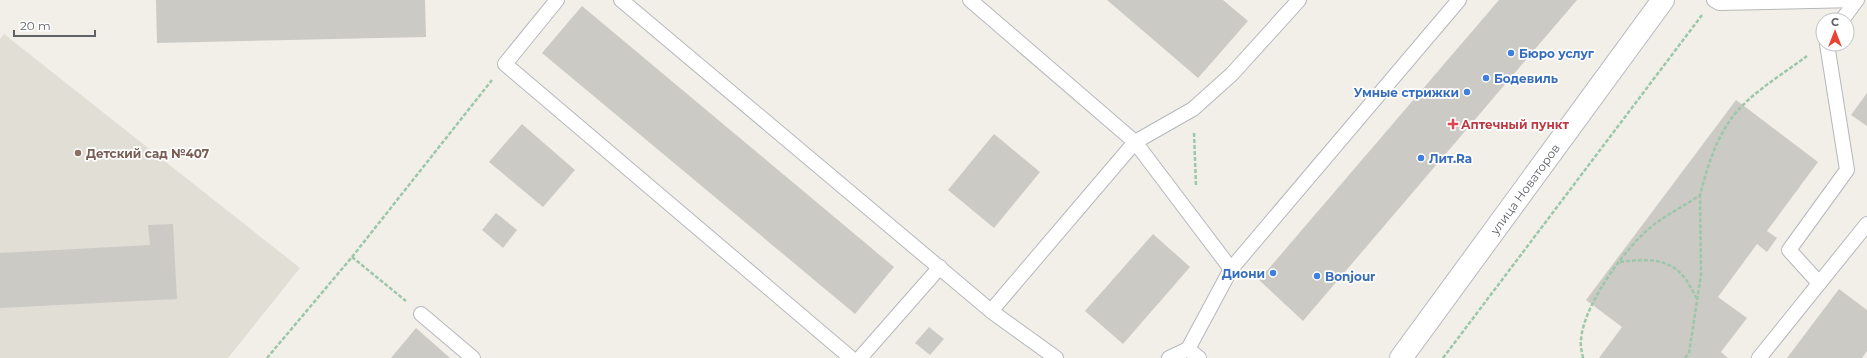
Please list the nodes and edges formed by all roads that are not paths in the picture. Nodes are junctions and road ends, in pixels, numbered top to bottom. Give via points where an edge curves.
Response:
1 (557, 0) edge
2 (970, 0) edge
3 (1298, 0) edge
4 (1459, 0) edge
5 (1663, 0) edge
6 (1714, 0) edge
7 (1856, 0) edge
8 (628, 2) edge
9 (1848, 12) edge
10 (1828, 52) edge
11 (1135, 142) junction
12 (1867, 224) edge
13 (940, 267) junction
14 (1231, 269) junction
15 (1819, 283) junction
16 (991, 311) junction
17 (421, 314) road end
18 (1188, 349) junction
19 (473, 358) edge
20 (851, 358) edge
21 (860, 358) edge
22 (1056, 358) edge
23 (1169, 358) edge
24 (1199, 358) edge
25 (1401, 358) edge
26 (1759, 358) edge

1 - 20 lane via 505,64
2 - 11 lane
3 - 11 lane via 1232,74 1193,109
4 - 14 lane
5 - 25 street, улица Новаторов
6 - 7 lane via 1718,3
7 - 9 lane
8 - 13 lane
10 - 15 lane via 1847,170 1789,250
11 - 14 lane
11 - 16 lane
12 - 15 lane
13 - 16 lane
13 - 21 lane
14 - 18 lane
15 - 26 lane
16 - 22 lane
17 - 19 lane
18 - 23 lane
18 - 24 lane

